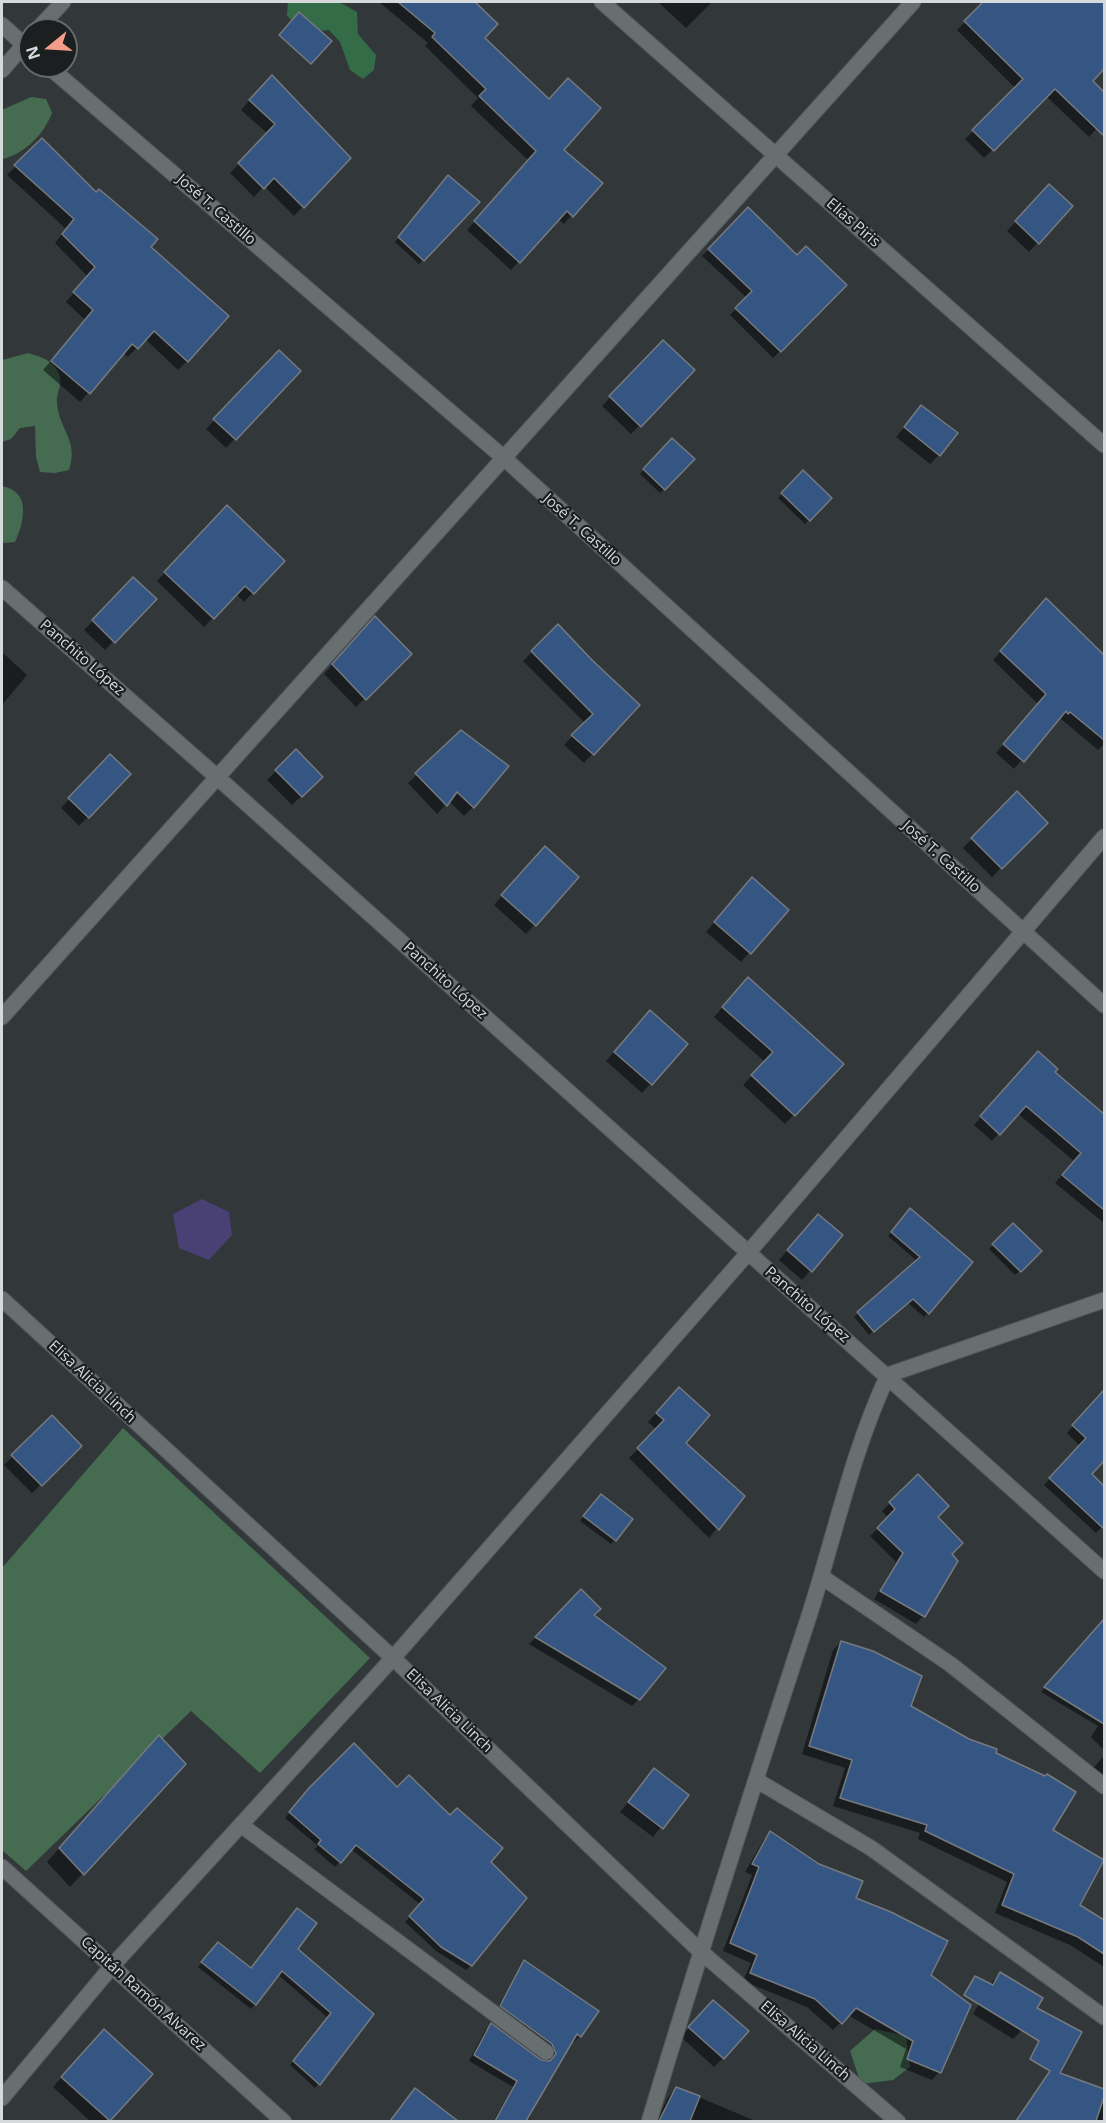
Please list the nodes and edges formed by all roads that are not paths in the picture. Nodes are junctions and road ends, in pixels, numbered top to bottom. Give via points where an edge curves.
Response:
1 (63, 2) edge
2 (603, 2) edge
3 (912, 2) edge
4 (48, 18) edge
5 (2, 25) edge
6 (18, 37) edge
7 (18, 54) edge
8 (2, 70) edge
9 (62, 78) edge
10 (775, 154) junction
11 (1104, 445) edge
12 (504, 458) junction
13 (2, 588) edge
14 (217, 777) junction
15 (1104, 837) edge
16 (1022, 931) junction
17 (1104, 1005) edge
18 (2, 1017) edge
19 (748, 1253) junction
20 (2, 1299) edge
21 (1104, 1300) edge
22 (888, 1374) junction
23 (1104, 1571) edge
24 (822, 1577) junction
25 (393, 1658) junction
26 (756, 1780) junction
27 (1104, 1786) edge
28 (242, 1825) junction
29 (2, 1867) edge
30 (700, 1951) junction
31 (113, 1965) junction
32 (1104, 2017) edge
33 (546, 2052) dead end
34 (2, 2098) edge
35 (284, 2121) edge
36 (649, 2121) edge
37 (898, 2121) edge

1 - 4 street
2 - 10 street, Elías Piris
3 - 10 street
5 - 6 street
7 - 8 street
9 - 12 street, José T. Castillo
10 - 11 street, Elías Piris
10 - 12 street
12 - 14 street
12 - 16 street, José T. Castillo
13 - 14 street, Panchito López
14 - 18 street
14 - 19 street, Panchito López
15 - 16 street
16 - 17 street, José T. Castillo
16 - 19 street
19 - 22 street, Panchito López
19 - 25 street
20 - 25 street, Elisa Alicia Linch
21 - 22 street
22 - 23 street, Panchito López
22 - 24 street via 866,1422
24 - 26 street
24 - 27 street via 950,1664
25 - 28 street
25 - 30 street, Elisa Alicia Linch
26 - 30 street
26 - 32 street via 871,1848
28 - 31 street
28 - 33 street
29 - 31 street, Capitán Ramón Alvarez
30 - 36 street
30 - 37 street, Elisa Alicia Linch
31 - 34 street
31 - 35 street, Capitán Ramón Alvarez

